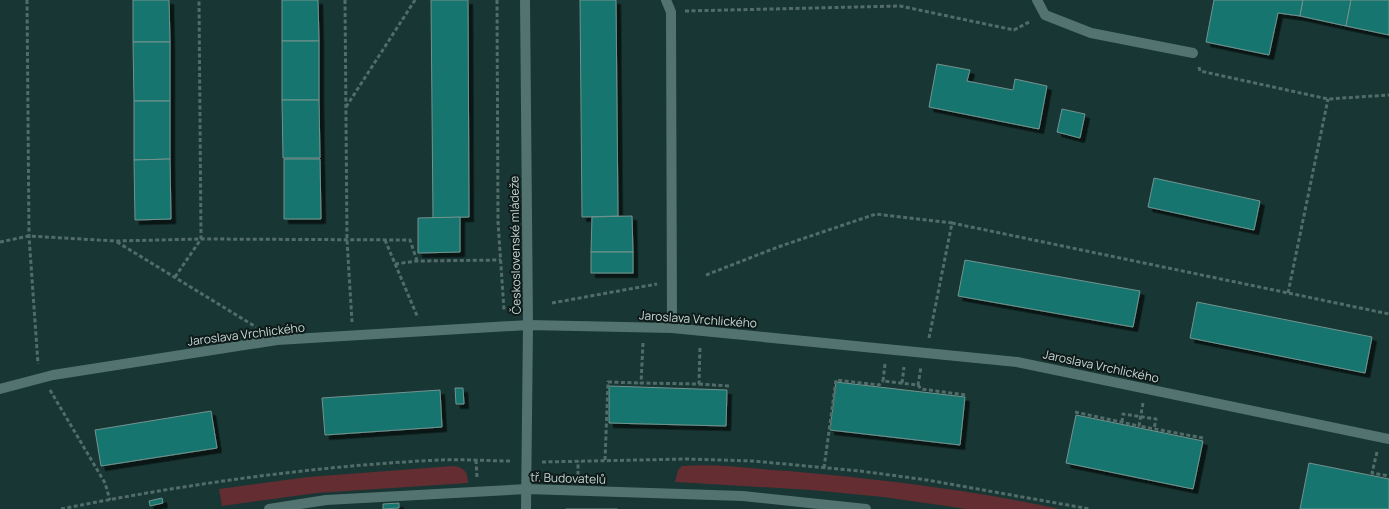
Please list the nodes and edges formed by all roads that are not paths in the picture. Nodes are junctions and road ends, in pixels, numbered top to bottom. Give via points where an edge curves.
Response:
1 (525, 0) edge
2 (666, 0) edge
3 (1037, 0) edge
4 (1193, 53) road end
5 (528, 326) junction
6 (672, 328) junction
7 (0, 389) edge
8 (1389, 439) edge
9 (527, 489) junction
10 (269, 509) edge
11 (526, 509) edge
12 (866, 509) edge

1 - 5 street, Československé mládeže
2 - 6 street via 671,12
3 - 4 street via 1045,14 1091,33
5 - 6 street, Jaroslava Vrchlického
5 - 7 street, Jaroslava Vrchlického via 277,340 53,375 44,382
5 - 9 street, Československé mládeže
6 - 8 street, Jaroslava Vrchlického via 924,356 1017,362
9 - 10 street, tř. Budovatelů via 326,500
9 - 11 street, Československé mládeže
9 - 12 street, tř. Budovatelů via 743,496

